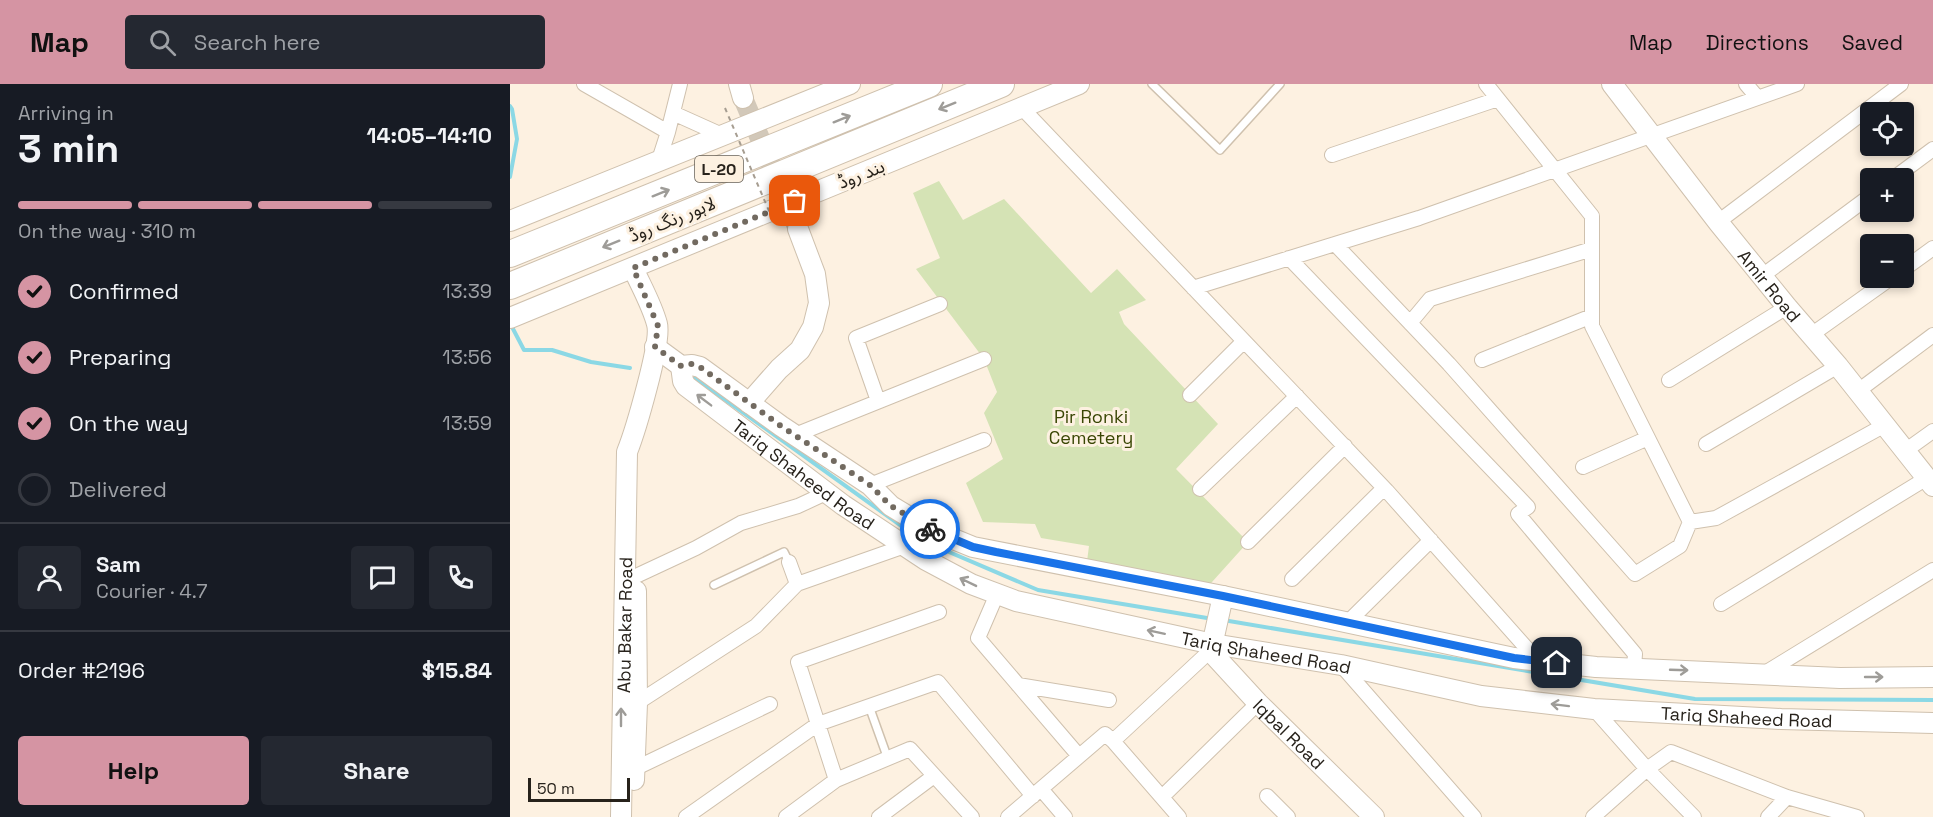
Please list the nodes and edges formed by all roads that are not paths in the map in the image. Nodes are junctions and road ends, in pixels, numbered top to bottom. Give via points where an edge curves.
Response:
1 (584, 84) edge
2 (680, 84) edge
3 (929, 84) edge
4 (1001, 84) edge
5 (1079, 84) edge
6 (1152, 84) edge
7 (1280, 84) edge
8 (1486, 84) edge
9 (1612, 84) edge
10 (1746, 84) edge
11 (1797, 84) edge
12 (1901, 84) edge
13 (840, 86) edge
14 (1757, 98) junction
15 (1498, 99) junction
16 (1022, 108) junction
17 (673, 113) junction
18 (668, 132) junction
19 (722, 135) junction
20 (1652, 137) junction
21 (1933, 149) edge
22 (1332, 155) dead end
23 (658, 160) junction
24 (1907, 168) edge
25 (1555, 171) junction
26 (1860, 203) edge
27 (510, 221) edge
28 (1718, 222) junction
29 (798, 229) tunnel mouth
30 (1335, 244) junction
31 (1933, 248) edge
32 (1592, 249) junction
33 (510, 255) edge
34 (1289, 258) junction
35 (1914, 262) edge
36 (633, 268) junction
37 (1762, 276) junction
38 (510, 286) edge
39 (1194, 288) junction
40 (1877, 288) edge
41 (940, 304) dead end
42 (1787, 307) junction
43 (1592, 316) junction
44 (510, 318) edge
45 (1410, 323) junction
46 (1811, 335) junction
47 (1933, 335) edge
48 (1244, 341) junction
49 (655, 347) junction
50 (984, 359) dead end
51 (1482, 360) dead end
52 (681, 366) junction
53 (1838, 366) junction
54 (1669, 380) dead end
55 (1858, 391) junction
56 (1190, 395) dead end
57 (1297, 396) junction
58 (878, 401) junction
59 (749, 403) junction
60 (1885, 425) junction
61 (1933, 431) edge
62 (634, 435) junction
63 (795, 435) junction
64 (1648, 438) junction
65 (984, 441) dead end
66 (1706, 444) dead end
67 (1345, 446) junction
68 (1905, 451) junction
69 (1583, 467) dead end
70 (1930, 482) edge
71 (870, 485) junction
72 (1384, 488) junction
73 (1200, 489) dead end
74 (826, 493) junction
75 (1690, 522) junction
76 (1431, 540) junction
77 (1248, 542) dead end
78 (905, 546) junction
79 (789, 562) joint
80 (1933, 570) edge
81 (636, 576) junction
82 (1292, 579) dead end
83 (797, 584) junction
84 (714, 585) dead end
85 (997, 594) junction
86 (1222, 598) junction
87 (1721, 604) dead end
88 (939, 612) dead end
89 (1348, 622) junction
90 (1213, 644) junction
91 (1538, 661) junction
92 (1341, 665) junction
93 (1634, 668) junction
94 (1765, 673) junction
95 (1933, 677) edge
96 (1018, 685) junction
97 (1109, 700) dead end
98 (637, 703) junction
99 (1258, 703) junction
100 (770, 704) dead end
101 (869, 706) junction
102 (1594, 709) junction
103 (1933, 723) edge
104 (818, 724) junction
105 (1113, 741) junction
106 (1079, 756) junction
107 (888, 759) junction
108 (634, 769) junction
109 (1647, 769) junction
110 (934, 776) junction
111 (836, 780) junction
112 (1037, 792) junction
113 (1267, 796) dead end
114 (1162, 797) junction
115 (1787, 797) junction
116 (706, 812) edge
117 (883, 816) edge
118 (621, 817) edge
119 (634, 817) edge
120 (686, 817) edge
121 (786, 817) edge
122 (972, 817) edge
123 (1008, 817) edge
124 (1065, 817) edge
125 (1179, 817) edge
126 (1288, 817) edge
127 (1374, 817) edge
128 (1474, 817) edge
129 (1593, 817) edge
130 (1694, 817) edge
131 (1768, 817) edge
132 (1857, 817) edge

1 - 18 street
2 - 17 street
33 -> 3 highway, لاہور رنگ روڈ / L-20
4 -> 38 highway, لاہور رنگ روڈ / L-20
5 - 16 main road, بند روڈ
6 - 7 lane via 1220,150
8 - 15 street
9 - 20 main road, Amir Road
10 - 14 street
11 - 14 street
12 - 28 street
13 - 19 main road
14 - 20 street
15 - 22 street
15 - 25 street
16 - 36 main road, بند روڈ
16 - 39 street
17 - 18 street
17 - 19 street
18 - 23 street
19 - 23 main road
20 - 25 street
20 - 28 main road, Amir Road
21 - 24 street
23 - 27 main road
25 - 30 street
25 - 32 street via 1592,216
26 - 37 street
28 - 37 main road, Amir Road
29 - 59 main road via 815,274 819,303 813,327 801,350
30 - 34 street
30 - 45 street
31 - 35 street
32 - 43 street
32 - 45 street via 1430,298
34 - 39 street
34 - 93 street via 1528,507 1518,513 1635,654
36 - 44 main road, بند روڈ
36 - 49 main road, Abu Bakar Road via 658,326
37 - 42 main road, Amir Road
39 - 48 street
40 - 46 street
41 - 58 street via 856,338
42 - 46 main road, Amir Road
42 - 54 street
43 - 51 street
43 - 64 street via 1592,326
45 - 75 street via 1635,574 1680,546
46 - 53 main road, Amir Road
47 - 55 street
48 - 56 street
48 - 57 street
49 - 52 main road, Tariq Shaheed Road
49 - 62 main road, Abu Bakar Road
50 - 58 street
52 - 59 main road, Tariq Shaheed Road via 700,367
74 -> 52 main road, Tariq Shaheed Road via 686,386
53 - 55 main road, Amir Road
53 - 66 street
55 - 60 main road, Amir Road
57 - 67 street
57 - 73 street
58 - 63 street
59 - 63 main road, Tariq Shaheed Road
60 - 68 main road, Amir Road
60 - 75 street via 1716,518
61 - 68 street
62 - 81 main road, Abu Bakar Road via 638,454
118 -> 62 main road, Abu Bakar Road via 627,452
63 - 71 main road, Tariq Shaheed Road
64 - 69 street
64 - 75 street
65 - 71 street
67 - 72 street
67 - 77 street
68 - 70 main road, Amir Road
70 - 87 street
71 - 86 main road, Tariq Shaheed Road via 891,506 929,529 973,547
72 - 76 street
72 - 82 street
74 - 78 main road, Tariq Shaheed Road
74 - 81 street via 741,523
76 - 89 street
76 - 91 street
78 - 83 street
85 -> 78 main road, Tariq Shaheed Road via 971,584
79 - 83 street
79 - 84 lane via 784,552
80 - 94 street
81 - 98 main road, Abu Bakar Road
83 - 98 street via 756,626
90 -> 85 main road, Tariq Shaheed Road
85 - 96 street via 978,638
86 - 89 main road, Tariq Shaheed Road
86 - 90 main road
88 - 104 street via 798,662
89 - 91 main road, Tariq Shaheed Road
90 - 92 main road, Tariq Shaheed Road
90 - 99 main road, Iqbal Road via 1213,654
90 - 105 street
91 - 93 main road, Tariq Shaheed Road
102 -> 92 main road, Tariq Shaheed Road via 1481,696
92 - 128 street
93 -> 94 main road, Tariq Shaheed Road
94 -> 95 main road, Tariq Shaheed Road via 1840,678
96 - 97 street
96 - 106 street
98 - 108 main road, Abu Bakar Road
99 - 114 street
99 - 127 main road, Iqbal Road
100 - 108 street
101 - 104 street
101 - 107 lane
101 - 112 street via 938,681
102 - 103 main road, Tariq Shaheed Road
102 - 109 street
104 - 111 street
104 - 116 street
105 - 106 street via 1105,734
105 - 114 street
106 - 112 street
107 - 110 street via 910,749
107 - 111 street
108 - 119 main road, Abu Bakar Road
109 - 115 street via 1666,754 1677,753
109 - 129 street
109 - 130 street
110 - 117 street
110 - 122 street
111 - 121 street
112 - 123 street
112 - 124 street
113 - 126 street
114 - 125 street
115 - 131 street
115 - 132 street
116 - 120 street

